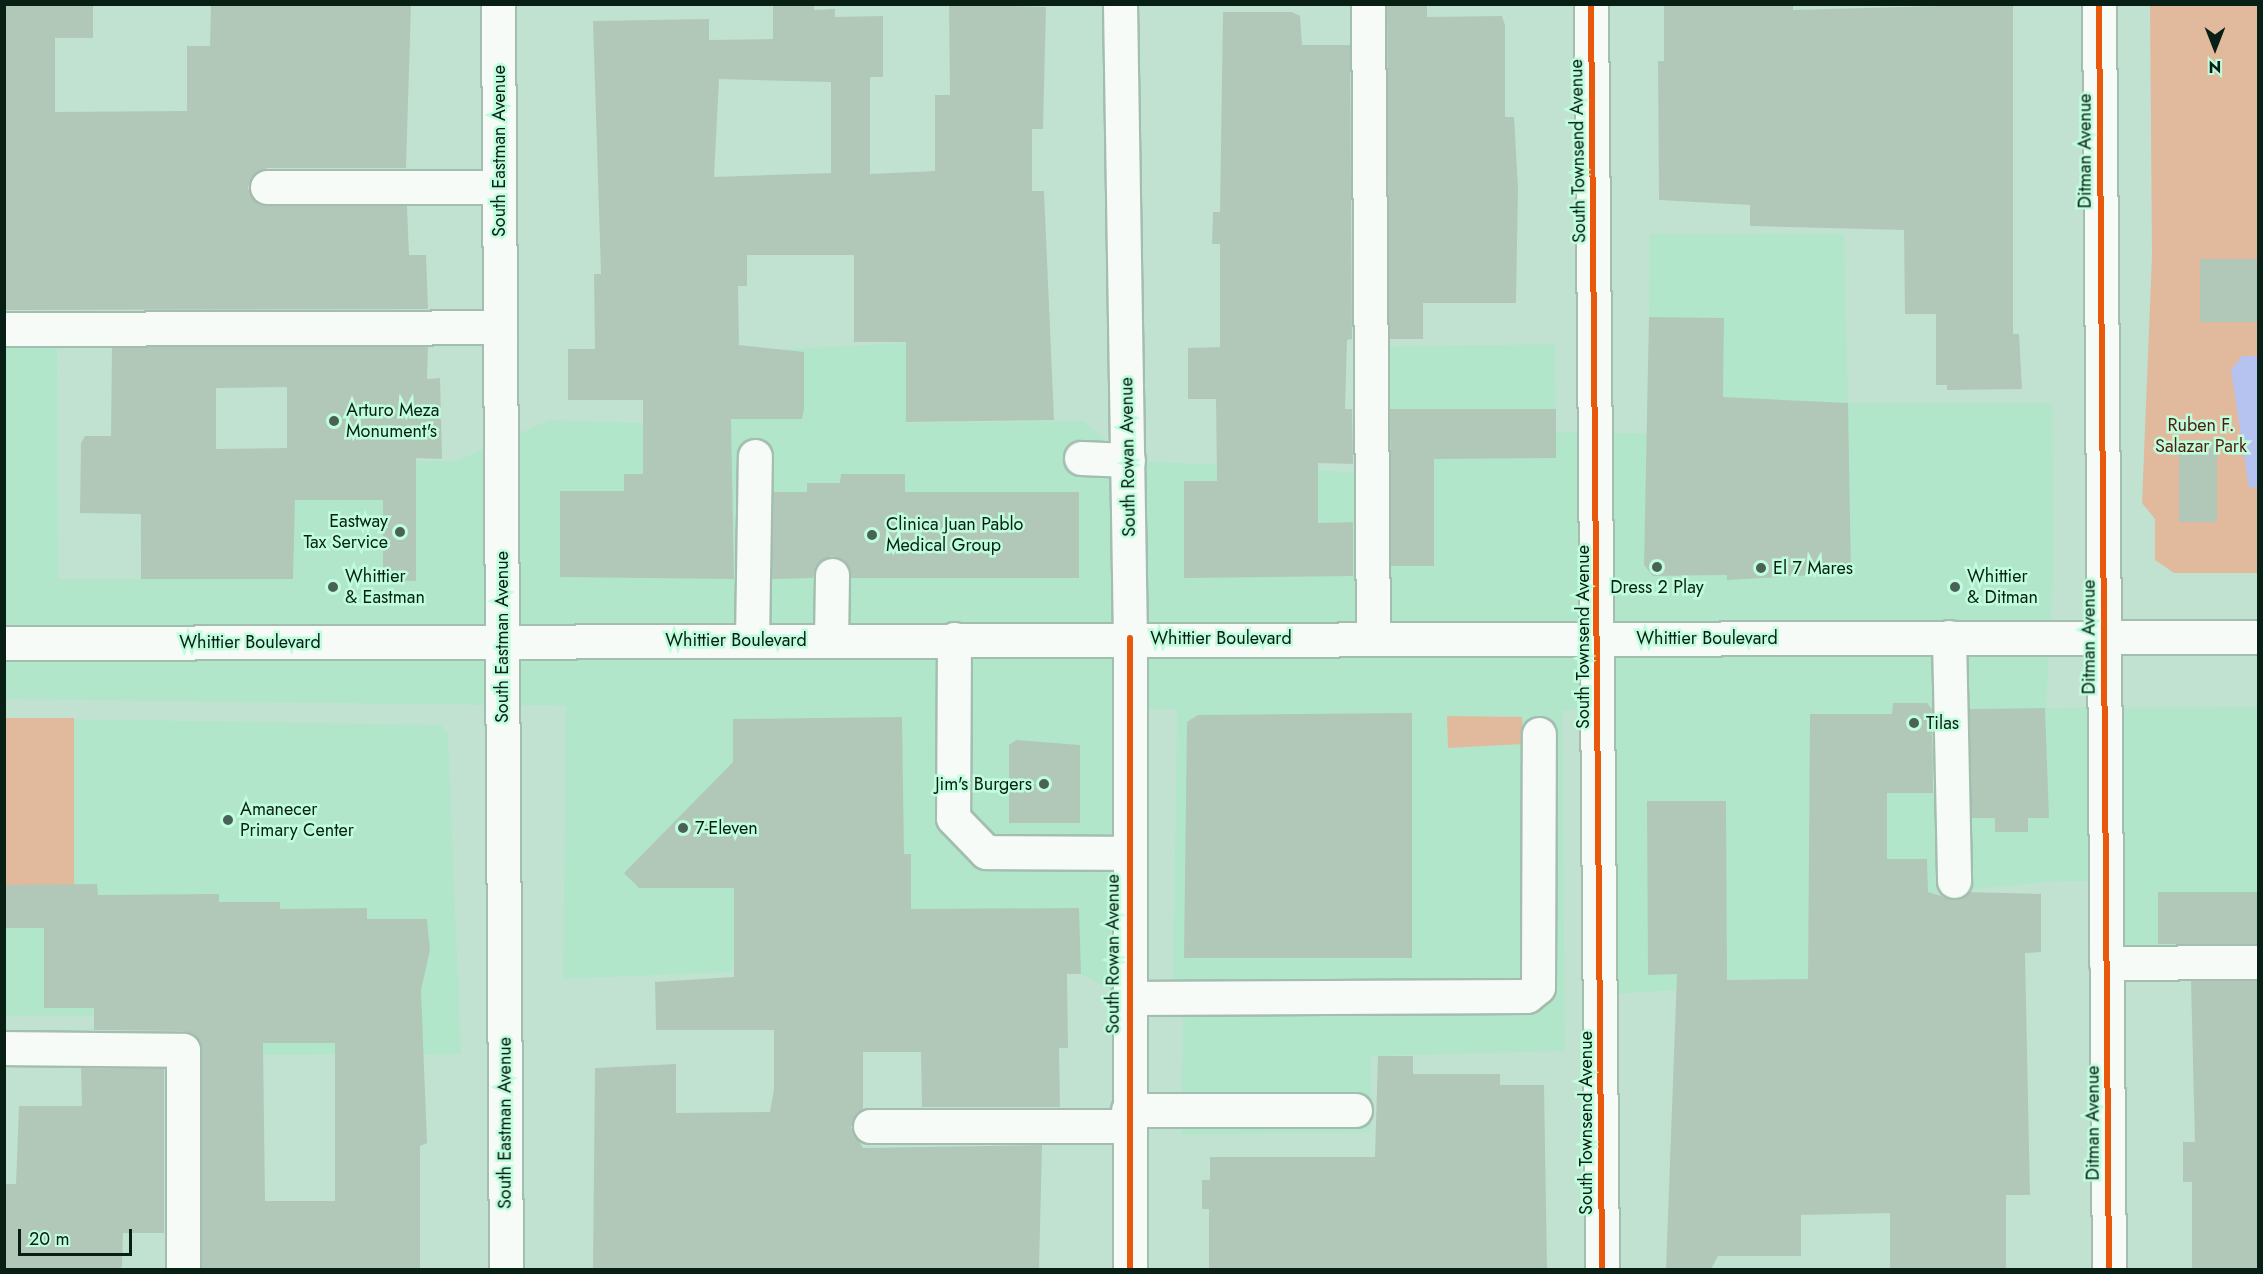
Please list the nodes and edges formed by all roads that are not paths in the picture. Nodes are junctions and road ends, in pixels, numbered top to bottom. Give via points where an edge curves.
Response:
1 (498, 4) edge
2 (1120, 4) edge
3 (1368, 4) edge
4 (1591, 4) edge
5 (2099, 4) edge
6 (267, 187) dead end
7 (499, 187) junction
8 (500, 327) junction
9 (4, 329) edge
10 (755, 456) dead end
11 (1081, 458) dead end
12 (1128, 460) junction
13 (832, 575) dead end
14 (1949, 637) junction
15 (2104, 637) junction
16 (2259, 637) edge
17 (1130, 638) junction
18 (1373, 638) junction
19 (1599, 638) junction
20 (954, 639) junction
21 (752, 640) junction
22 (831, 640) junction
23 (502, 642) junction
24 (4, 643) edge
25 (1539, 734) dead end
26 (1129, 853) junction
27 (1953, 881) dead end
28 (2259, 962) edge
29 (2106, 963) junction
30 (1127, 998) junction
31 (4, 1048) edge
32 (1355, 1110) dead end
33 (1128, 1118) junction
34 (870, 1126) dead end
35 (183, 1269) edge
36 (506, 1269) edge
37 (1130, 1269) edge
38 (1602, 1269) edge
39 (2109, 1269) edge

1 - 7 street, South Eastman Avenue
2 - 12 street, South Rowan Avenue
3 - 18 street
4 - 19 street, South Townsend Avenue
5 - 15 street, Ditman Avenue
6 - 7 street
7 - 8 street, South Eastman Avenue
8 - 9 street
8 - 23 street, South Eastman Avenue
10 - 21 street
11 - 12 street
12 - 17 street, South Rowan Avenue
13 - 22 street
14 - 15 street, Whittier Boulevard
14 - 19 street, Whittier Boulevard
14 - 27 street
15 - 16 street, Whittier Boulevard
15 - 29 street, Ditman Avenue
17 - 18 street, Whittier Boulevard
17 - 20 street, Whittier Boulevard
17 - 26 street, South Rowan Avenue
18 - 19 street, Whittier Boulevard
19 - 38 street, South Townsend Avenue
20 - 22 street, Whittier Boulevard
20 - 26 street via 953,818 986,852
21 - 22 street, Whittier Boulevard
21 - 23 street, Whittier Boulevard
23 - 24 street, Whittier Boulevard
23 - 36 street, South Eastman Avenue
25 - 30 street via 1538,987 1527,996
26 - 30 street, South Rowan Avenue
28 - 29 street
29 - 39 street, Ditman Avenue
30 - 33 street, South Rowan Avenue
31 - 35 street via 183,1050
32 - 33 street
33 - 34 street
33 - 37 street, South Rowan Avenue

